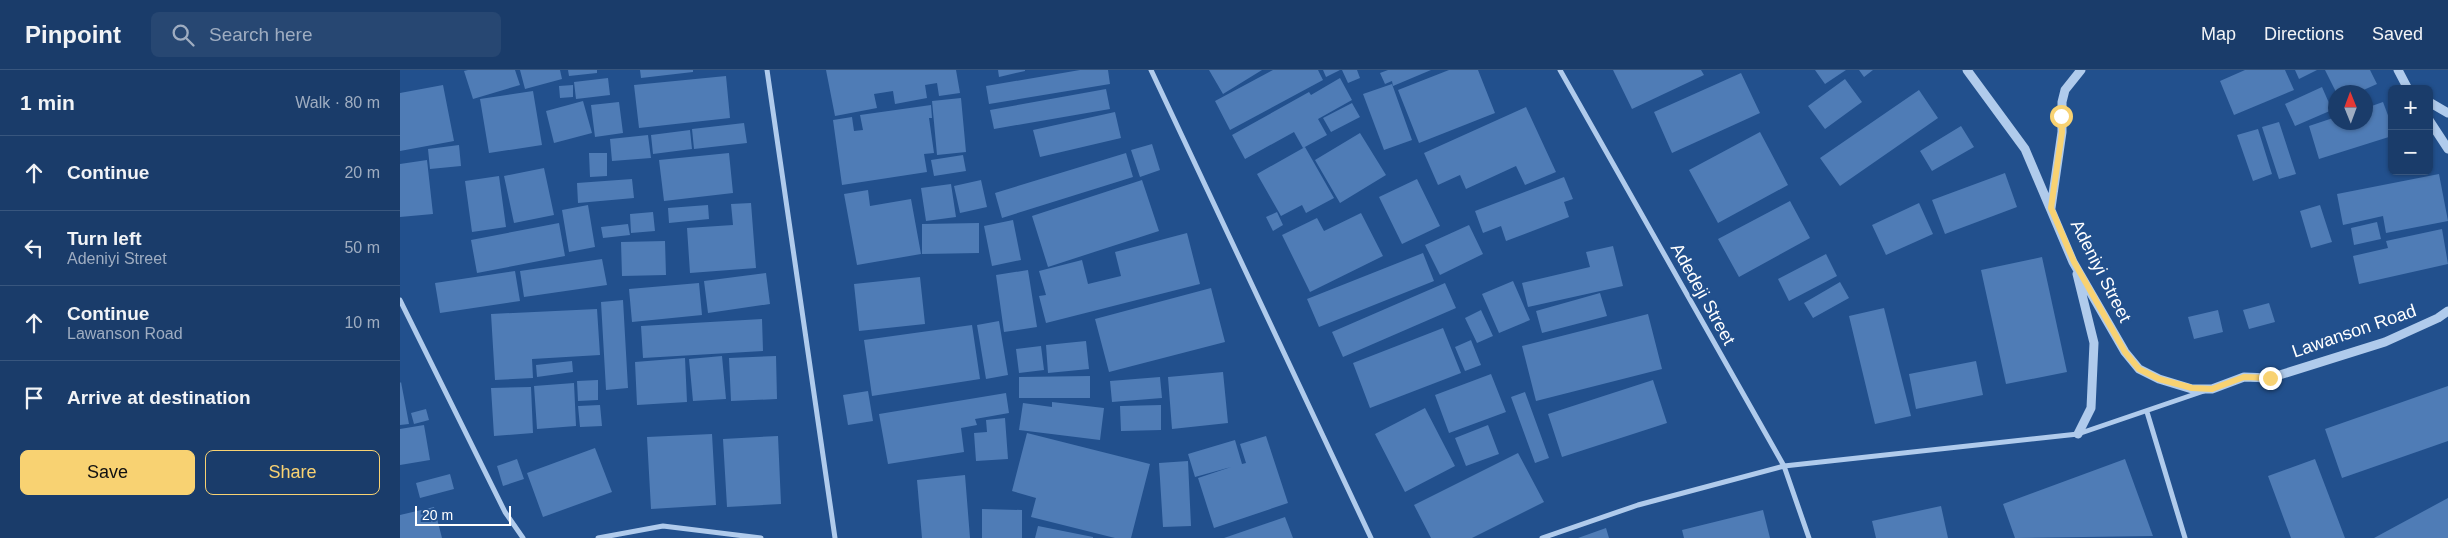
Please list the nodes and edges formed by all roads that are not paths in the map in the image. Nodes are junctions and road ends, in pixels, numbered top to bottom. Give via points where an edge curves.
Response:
1 (767, 70) edge
2 (1151, 70) edge
3 (1560, 70) edge
4 (1967, 70) edge
5 (2081, 70) edge
6 (2398, 70) edge
7 (2406, 85) edge
8 (2433, 104) edge
9 (2448, 113) edge
10 (2433, 126) edge
11 (2448, 149) edge
12 (2051, 208) junction
13 (2074, 262) junction
14 (400, 300) edge
15 (2448, 311) edge
16 (2212, 389) junction
17 (2147, 412) junction
18 (2078, 434) junction
19 (1784, 466) junction
20 (523, 538) edge
21 (598, 538) edge
22 (761, 538) edge
23 (835, 538) edge
24 (1371, 538) edge
25 (1542, 538) edge
26 (1809, 538) edge
27 (2185, 538) edge

1 - 23 street
2 - 24 street
3 - 19 street, Adedeji Street
4 - 12 street, Adeniyi Street via 2025,149
5 - 12 street via 2065,90 2062,102 2062,132
6 - 7 street
8 - 9 street
10 - 11 street
12 - 13 street, Adeniyi Street
13 - 16 street, Adeniyi Street via 2125,352 2139,369 2176,385
13 - 18 street via 2094,343 2091,408
14 - 20 street via 505,512
15 - 16 street, Lawanson Road via 2385,342 2270,378 2244,377
16 - 17 street
17 - 18 street
17 - 27 street
18 - 19 street
19 - 25 street via 1638,505
19 - 26 street, Adedeji Street
21 - 22 street via 663,526

